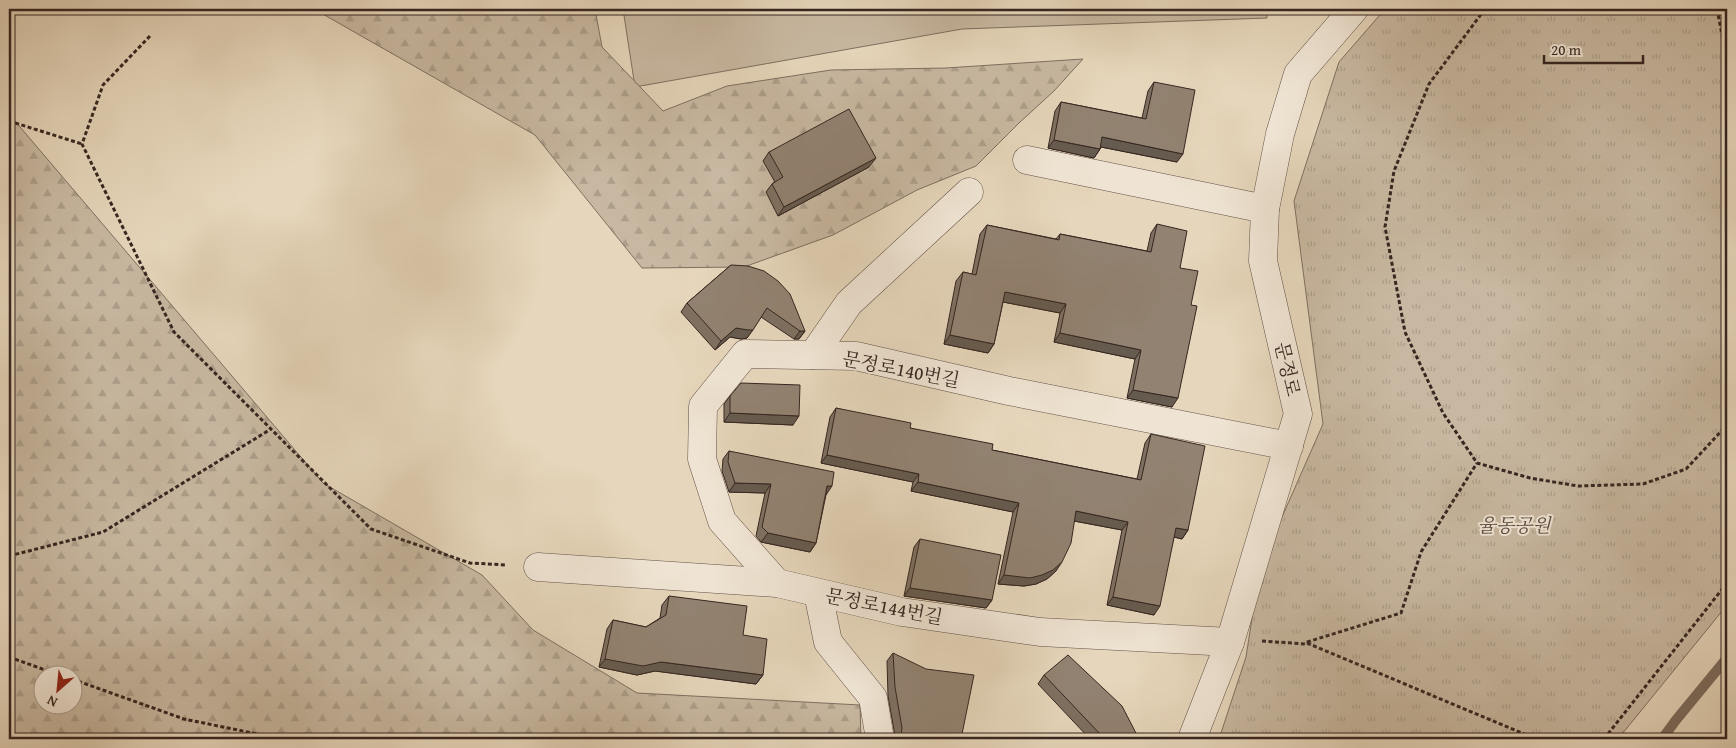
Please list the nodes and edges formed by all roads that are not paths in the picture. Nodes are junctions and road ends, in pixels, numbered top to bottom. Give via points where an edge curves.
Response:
1 (1354, 9) edge
2 (1027, 160) dead end
3 (969, 192) dead end
4 (1266, 209) junction
5 (813, 355) junction
6 (1289, 446) junction
7 (538, 567) road end
8 (777, 583) junction
9 (818, 593) junction
10 (1242, 641) junction
11 (880, 739) edge
12 (1192, 739) edge

1 - 4 street, 문정로 via 1298,74 1280,134
2 - 4 street
3 - 5 street via 849,304
4 - 6 street, 문정로 via 1262,260 1298,414
5 - 6 street, 문정로140번길 via 856,356 1008,392
5 - 8 street, 문정로140번길 via 745,354 703,406 702,460 722,521
6 - 10 street, 문정로
7 - 8 street, 문정로144번길
8 - 9 street, 문정로144번길
9 - 10 street, 문정로144번길 via 902,612 1040,632
9 - 11 street via 828,642 873,698
10 - 12 street, 문정로

